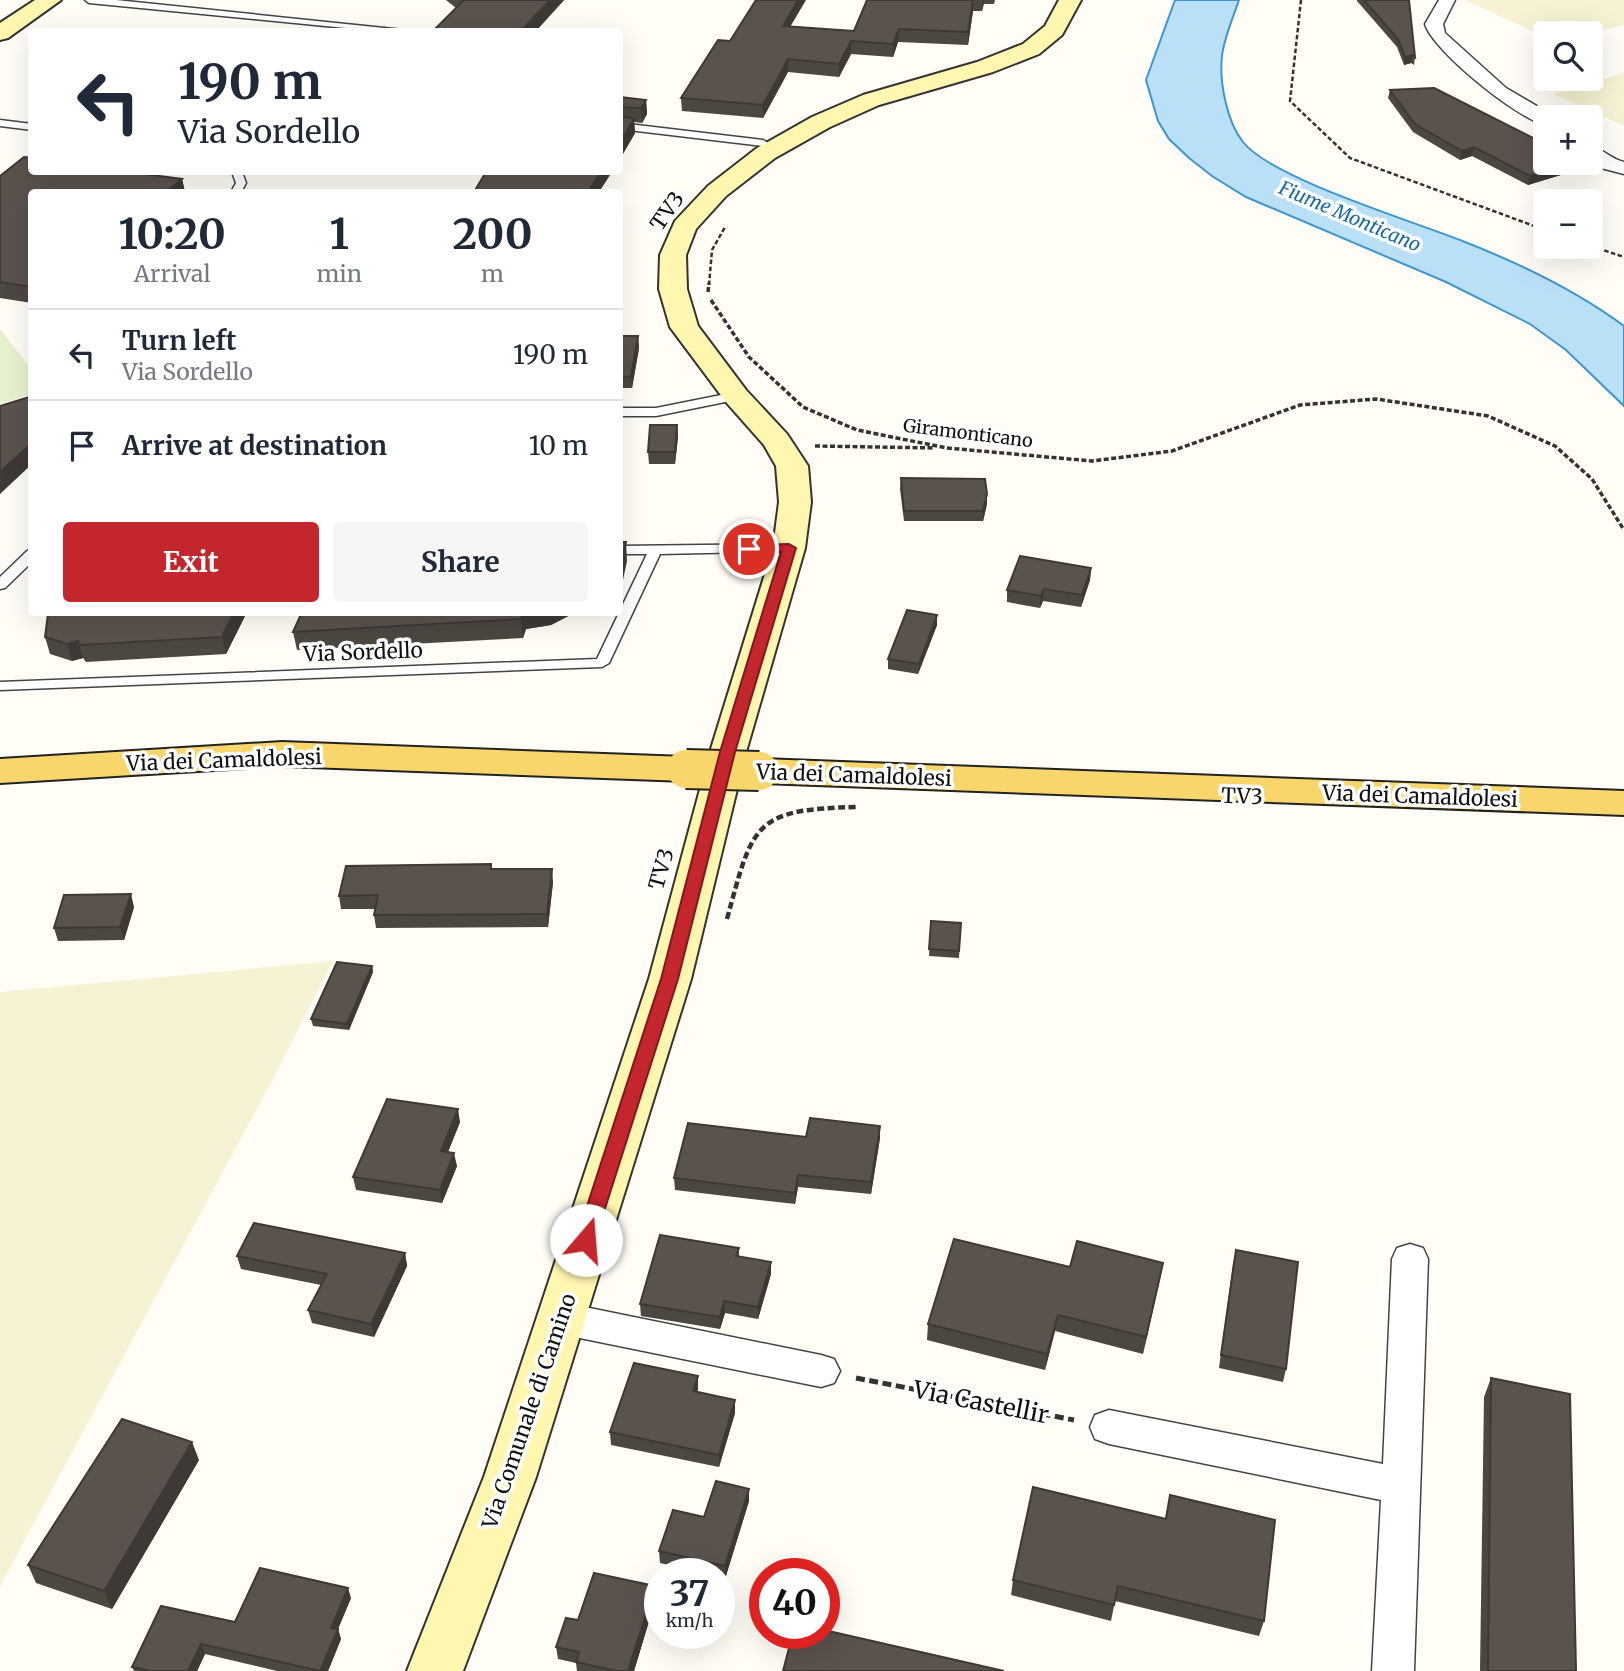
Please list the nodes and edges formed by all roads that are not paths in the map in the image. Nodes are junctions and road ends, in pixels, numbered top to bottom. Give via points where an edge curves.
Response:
1 (50, 0) edge
2 (89, 0) edge
3 (1070, 0) edge
4 (1447, 0) edge
5 (378, 28) edge
6 (0, 33) edge
7 (1533, 112) edge
8 (0, 123) edge
9 (28, 126) edge
10 (623, 126) edge
11 (764, 144) dead end
12 (1603, 162) edge
13 (1624, 168) edge
14 (736, 396) junction
15 (623, 412) edge
16 (789, 548) junction
17 (623, 550) edge
18 (655, 550) junction
19 (28, 558) edge
20 (0, 585) edge
21 (0, 686) edge
22 (0, 771) edge
23 (1624, 803) edge
24 (1410, 1259) dead end
25 (561, 1318) junction
26 (821, 1371) road end
27 (1109, 1427) road end
28 (1402, 1486) junction
29 (435, 1671) edge
30 (1393, 1671) edge

1 - 6 street
2 - 5 lane
3 - 14 street, Via Comunale di Camino via 1054,30 1031,50 871,100 821,122 741,171 684,227 673,255 673,289 684,327
4 - 7 street via 1434,24 1437,35 1500,92
8 - 9 lane
10 - 11 lane
12 - 13 street
14 - 15 lane via 656,412
14 - 16 street, Via Comunale di Camino via 776,440 792,466 795,502
16 - 18 lane
16 - 25 street, Via Comunale di Camino via 727,752 670,979
17 - 18 lane
18 - 21 lane, Via Sordello via 602,663
19 - 20 lane
22 - 23 main road, Via dei Camaldolesi, bridge via 282,754
24 - 28 street
25 - 26 street
25 - 29 street, Via Comunale di Camino via 510,1477
27 - 28 street
28 - 30 street

